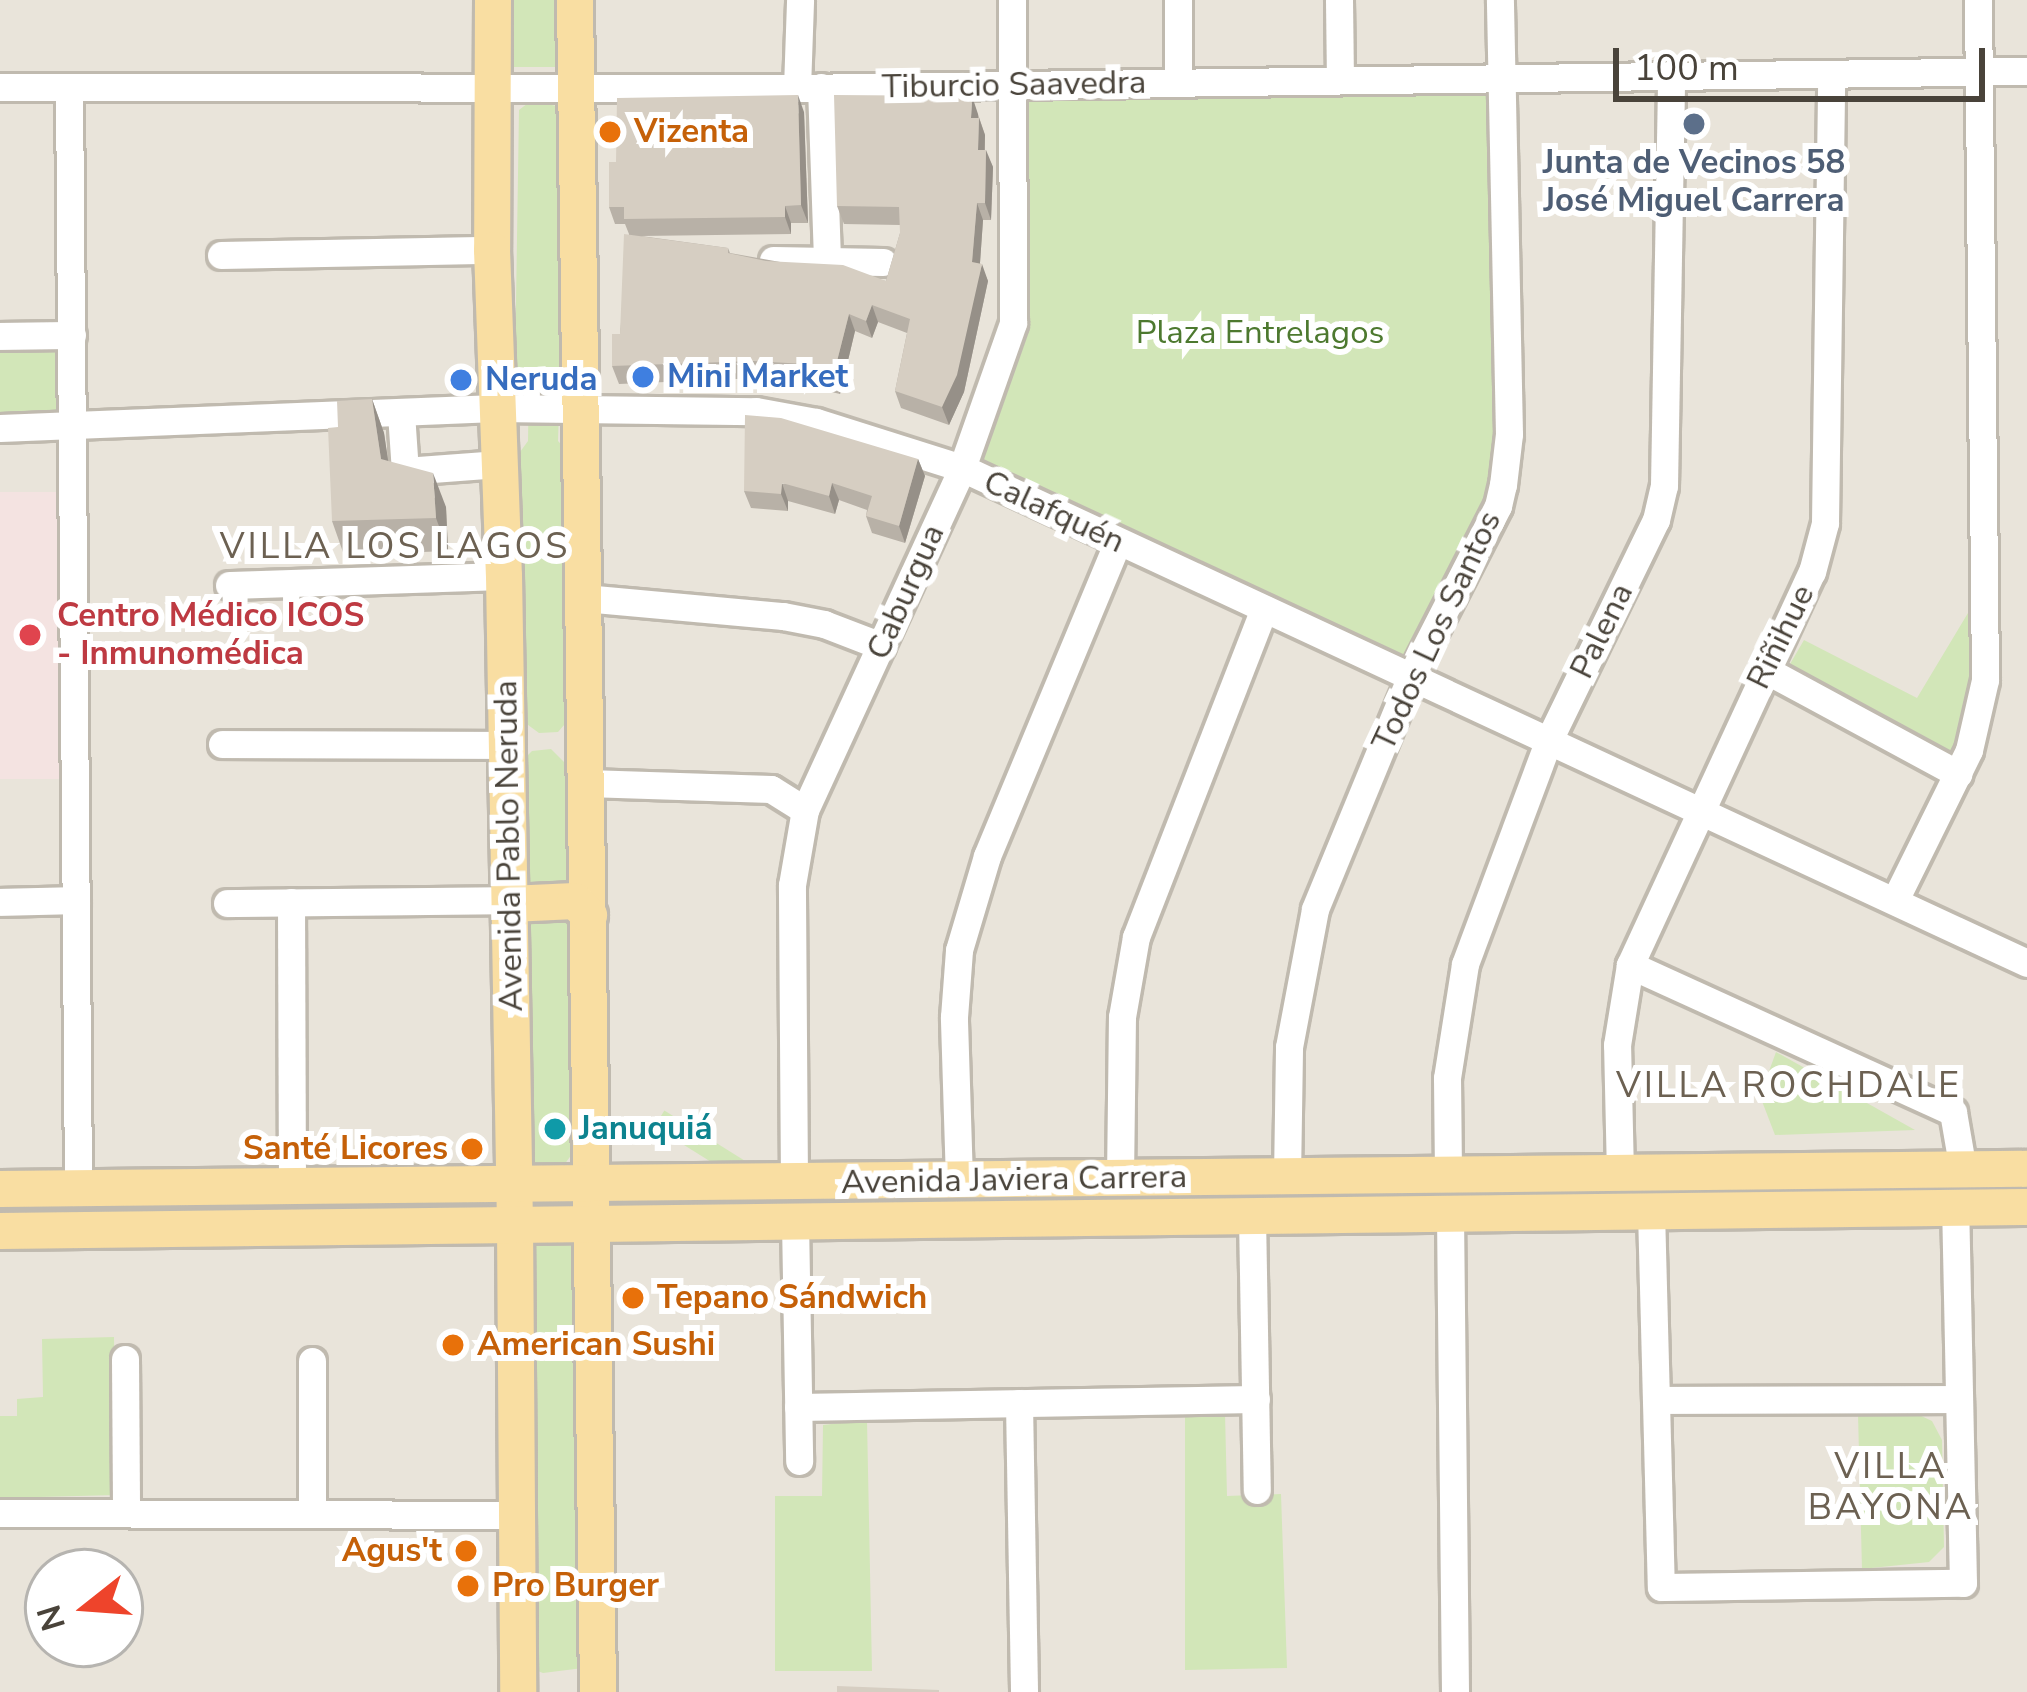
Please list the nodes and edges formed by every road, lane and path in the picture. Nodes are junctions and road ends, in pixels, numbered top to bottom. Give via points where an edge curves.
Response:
1 (493, 0) edge
2 (575, 0) edge
3 (800, 0) edge
4 (1012, 0) edge
5 (1178, 0) edge
6 (1339, 0) edge
7 (1500, 0) edge
8 (1978, 0) edge
9 (2027, 71) edge
10 (1981, 72) junction
11 (1671, 74) junction
12 (1831, 75) junction
13 (1501, 76) junction
14 (1340, 79) junction
15 (1178, 82) junction
16 (1012, 85) junction
17 (492, 86) junction
18 (0, 87) edge
19 (68, 88) junction
20 (573, 88) junction
21 (809, 88) junction
22 (493, 250) junction
23 (221, 256) dead end
24 (773, 260) edge
25 (826, 260) junction
26 (883, 262) dead end
27 (72, 334) junction
28 (0, 336) edge
29 (496, 408) junction
30 (584, 411) junction
31 (401, 413) junction
32 (0, 428) edge
33 (72, 428) junction
34 (499, 464) junction
35 (962, 468) junction
36 (1118, 542) junction
37 (504, 576) junction
38 (229, 585) dead end
39 (584, 598) junction
40 (1264, 608) junction
41 (881, 646) junction
42 (1764, 669) junction
43 (1412, 674) junction
44 (1548, 742) junction
45 (222, 745) dead end
46 (507, 745) junction
47 (1958, 774) junction
48 (587, 783) junction
49 (805, 810) junction
50 (1700, 813) junction
51 (76, 900) junction
52 (1895, 900) junction
53 (0, 902) edge
54 (291, 902) junction
55 (510, 902) junction
56 (227, 904) dead end
57 (589, 915) junction
58 (2027, 964) edge
59 (1630, 965) junction
60 (2027, 1169) edge
61 (1919, 1170) junction
62 (1963, 1170) junction
63 (1466, 1173) junction
64 (1620, 1174) junction
65 (1679, 1174) junction
66 (1287, 1177) junction
67 (1229, 1178) junction
68 (1120, 1179) junction
69 (958, 1180) junction
70 (806, 1182) junction
71 (593, 1183) junction
72 (514, 1184) junction
73 (292, 1186) junction
74 (0, 1189) edge
75 (77, 1189) junction
76 (2027, 1207) edge
77 (1955, 1208) junction
78 (1651, 1211) junction
79 (1450, 1214) junction
80 (1252, 1216) junction
81 (795, 1221) junction
82 (593, 1223) junction
83 (515, 1224) junction
84 (46, 1230) junction
85 (0, 1231) edge
86 (125, 1359) dead end
87 (312, 1361) dead end
88 (1256, 1399) junction
89 (1956, 1399) junction
90 (1656, 1400) junction
91 (1019, 1403) junction
92 (798, 1407) junction
93 (799, 1461) dead end
94 (1258, 1490) dead end
95 (126, 1511) junction
96 (312, 1511) junction
97 (0, 1514) edge
98 (517, 1515) junction
99 (518, 1692) edge
100 (598, 1692) edge
101 (1024, 1692) edge
102 (1455, 1692) edge

1 - 17 main road, Avenida Pablo Neruda
2 - 20 main road
3 - 21 street
4 - 16 street, Caburgua
5 - 15 street
6 - 14 street
7 - 13 street, Todos Los Santos
8 - 10 street
9 - 10 street, Tiburcio Saavedra
10 - 12 street, Tiburcio Saavedra
10 - 47 street via 1985,680
11 - 12 street, Tiburcio Saavedra
11 - 13 street, Tiburcio Saavedra
11 - 44 street, Palena via 1664,486 1656,520
12 - 42 street, Riñihue via 1829,501 1812,572
13 - 14 street, Tiburcio Saavedra
13 - 43 street, Todos Los Santos via 1507,463 1498,506
14 - 15 street, Tiburcio Saavedra
15 - 16 street, Tiburcio Saavedra
16 - 21 street, Tiburcio Saavedra
16 - 35 street, Caburgua via 1013,323
17 - 19 street, Tiburcio Saavedra
17 - 20 street, Tiburcio Saavedra
17 - 22 main road, Avenida Pablo Neruda
18 - 19 street, Tiburcio Saavedra
19 - 27 street
20 - 21 street, Tiburcio Saavedra
20 - 30 main road
21 - 25 street
22 - 23 street
22 - 29 main road, Avenida Pablo Neruda
24 - 25 street
25 - 26 street
27 - 28 street
27 - 33 street
29 - 30 street, Calafquén
29 - 31 street, Calafquén
29 - 34 main road, Avenida Pablo Neruda
30 - 35 street, Calafquén via 756,411
30 - 39 main road
31 - 33 street, Calafquén
31 - 34 street via 406,471
32 - 33 street, Calafquén
33 - 51 street
34 - 37 main road, Avenida Pablo Neruda
35 - 36 street, Calafquén
35 - 41 street, Caburgua
36 - 40 street, Calafquén
36 - 69 street via 987,856 959,950
37 - 38 street
37 - 46 main road, Avenida Pablo Neruda
39 - 41 street via 783,616
39 - 48 main road
40 - 43 street, Calafquén
40 - 68 street via 1136,937 1122,1017
41 - 49 street, Caburgua
42 - 47 street
42 - 50 street, Riñihue
43 - 44 street, Calafquén
43 - 66 street, Todos Los Santos via 1315,909 1289,1047
44 - 50 street, Calafquén
44 - 63 street, Palena via 1465,964 1447,1078
45 - 46 street
46 - 55 main road, Avenida Pablo Neruda
47 - 52 street
48 - 49 street via 771,789
48 - 57 main road
49 - 70 street, Caburgua via 792,885
50 - 52 street, Calafquén
50 - 59 street, Riñihue
51 - 53 street
51 - 75 street
52 - 58 street, Calafquén
54 - 55 street
54 - 56 street
54 - 73 street
55 - 57 main road via 575,901
55 - 72 main road, Avenida Pablo Neruda
57 - 71 main road
59 - 62 street via 1953,1112
59 - 64 street, Riñihue via 1617,1045
60 - 62 main road, Avenida Javiera Carrera
61 - 62 main road, Avenida Javiera Carrera
61 - 65 main road, Avenida Javiera Carrera
61 - 77 main road
63 - 64 main road, Avenida Javiera Carrera
63 - 66 main road, Avenida Javiera Carrera
63 - 79 main road
64 - 65 main road, Avenida Javiera Carrera
65 - 78 main road
66 - 67 main road, Avenida Javiera Carrera
67 - 68 main road, Avenida Javiera Carrera
67 - 80 main road
68 - 69 main road, Avenida Javiera Carrera
69 - 70 main road, Avenida Javiera Carrera
70 - 71 main road, Avenida Javiera Carrera
70 - 81 main road
71 - 72 main road, Avenida Javiera Carrera
71 - 82 main road
72 - 73 main road, Avenida Javiera Carrera
72 - 83 main road, Avenida Pablo Neruda
73 - 75 main road, Avenida Javiera Carrera
74 - 75 main road, Avenida Javiera Carrera
75 - 84 main road
76 - 77 main road, Avenida Javiera Carrera
77 - 78 main road, Avenida Javiera Carrera
77 - 89 street
78 - 79 main road, Avenida Javiera Carrera
78 - 90 street
79 - 80 main road, Avenida Javiera Carrera
79 - 102 street
80 - 81 main road, Avenida Javiera Carrera
80 - 88 street
81 - 82 main road, Avenida Javiera Carrera
81 - 92 street
82 - 83 main road, Avenida Javiera Carrera
82 - 100 main road
83 - 84 main road, Avenida Javiera Carrera
83 - 98 main road, Avenida Pablo Neruda
84 - 85 main road, Avenida Javiera Carrera
86 - 95 street
87 - 96 street
88 - 91 street
88 - 94 street
89 - 90 street
89 - 90 street via 1963,1582 1661,1587
91 - 92 street
91 - 101 street
92 - 93 street
95 - 96 street
95 - 97 street
96 - 98 street
98 - 99 main road, Avenida Pablo Neruda

